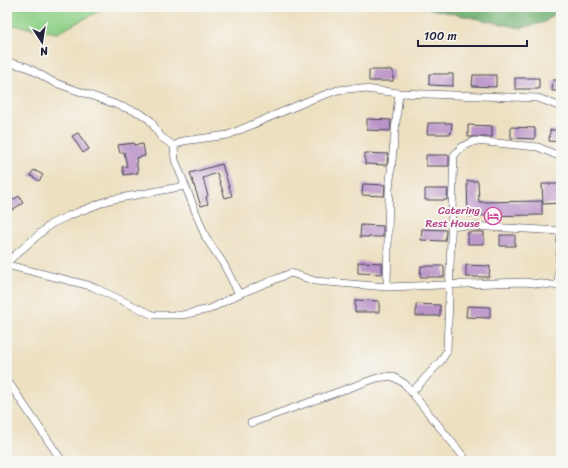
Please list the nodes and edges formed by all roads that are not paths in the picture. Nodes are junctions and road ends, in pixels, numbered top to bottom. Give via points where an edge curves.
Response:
1 (7, 62) edge
2 (399, 93) junction
3 (561, 107) edge
4 (174, 146) junction
5 (561, 157) edge
6 (185, 186) junction
7 (452, 225) junction
8 (561, 231) edge
9 (7, 262) edge
10 (7, 265) edge
11 (450, 286) junction
12 (559, 286) edge
13 (386, 287) junction
14 (239, 294) junction
15 (7, 380) edge
16 (412, 392) junction
17 (250, 423) dead end
18 (62, 461) edge
19 (467, 461) edge

1 - 4 street via 26,67 53,82 140,113 150,120 161,137
2 - 3 street via 538,98
2 - 4 street via 356,88 338,90 228,135 183,141
2 - 13 street via 389,190
4 - 6 street via 175,160
5 - 7 street via 538,147 475,140 462,147 454,155
6 - 9 street via 109,200 68,216 51,224
6 - 14 street via 206,238
7 - 8 street
7 - 11 street
8 - 12 street
10 - 14 street via 91,286 153,316 182,315 210,309
11 - 12 street via 524,282
11 - 13 street
11 - 16 street via 447,351
13 - 14 street via 315,282 291,273
15 - 18 street
16 - 17 street via 392,376 377,378
16 - 19 street

